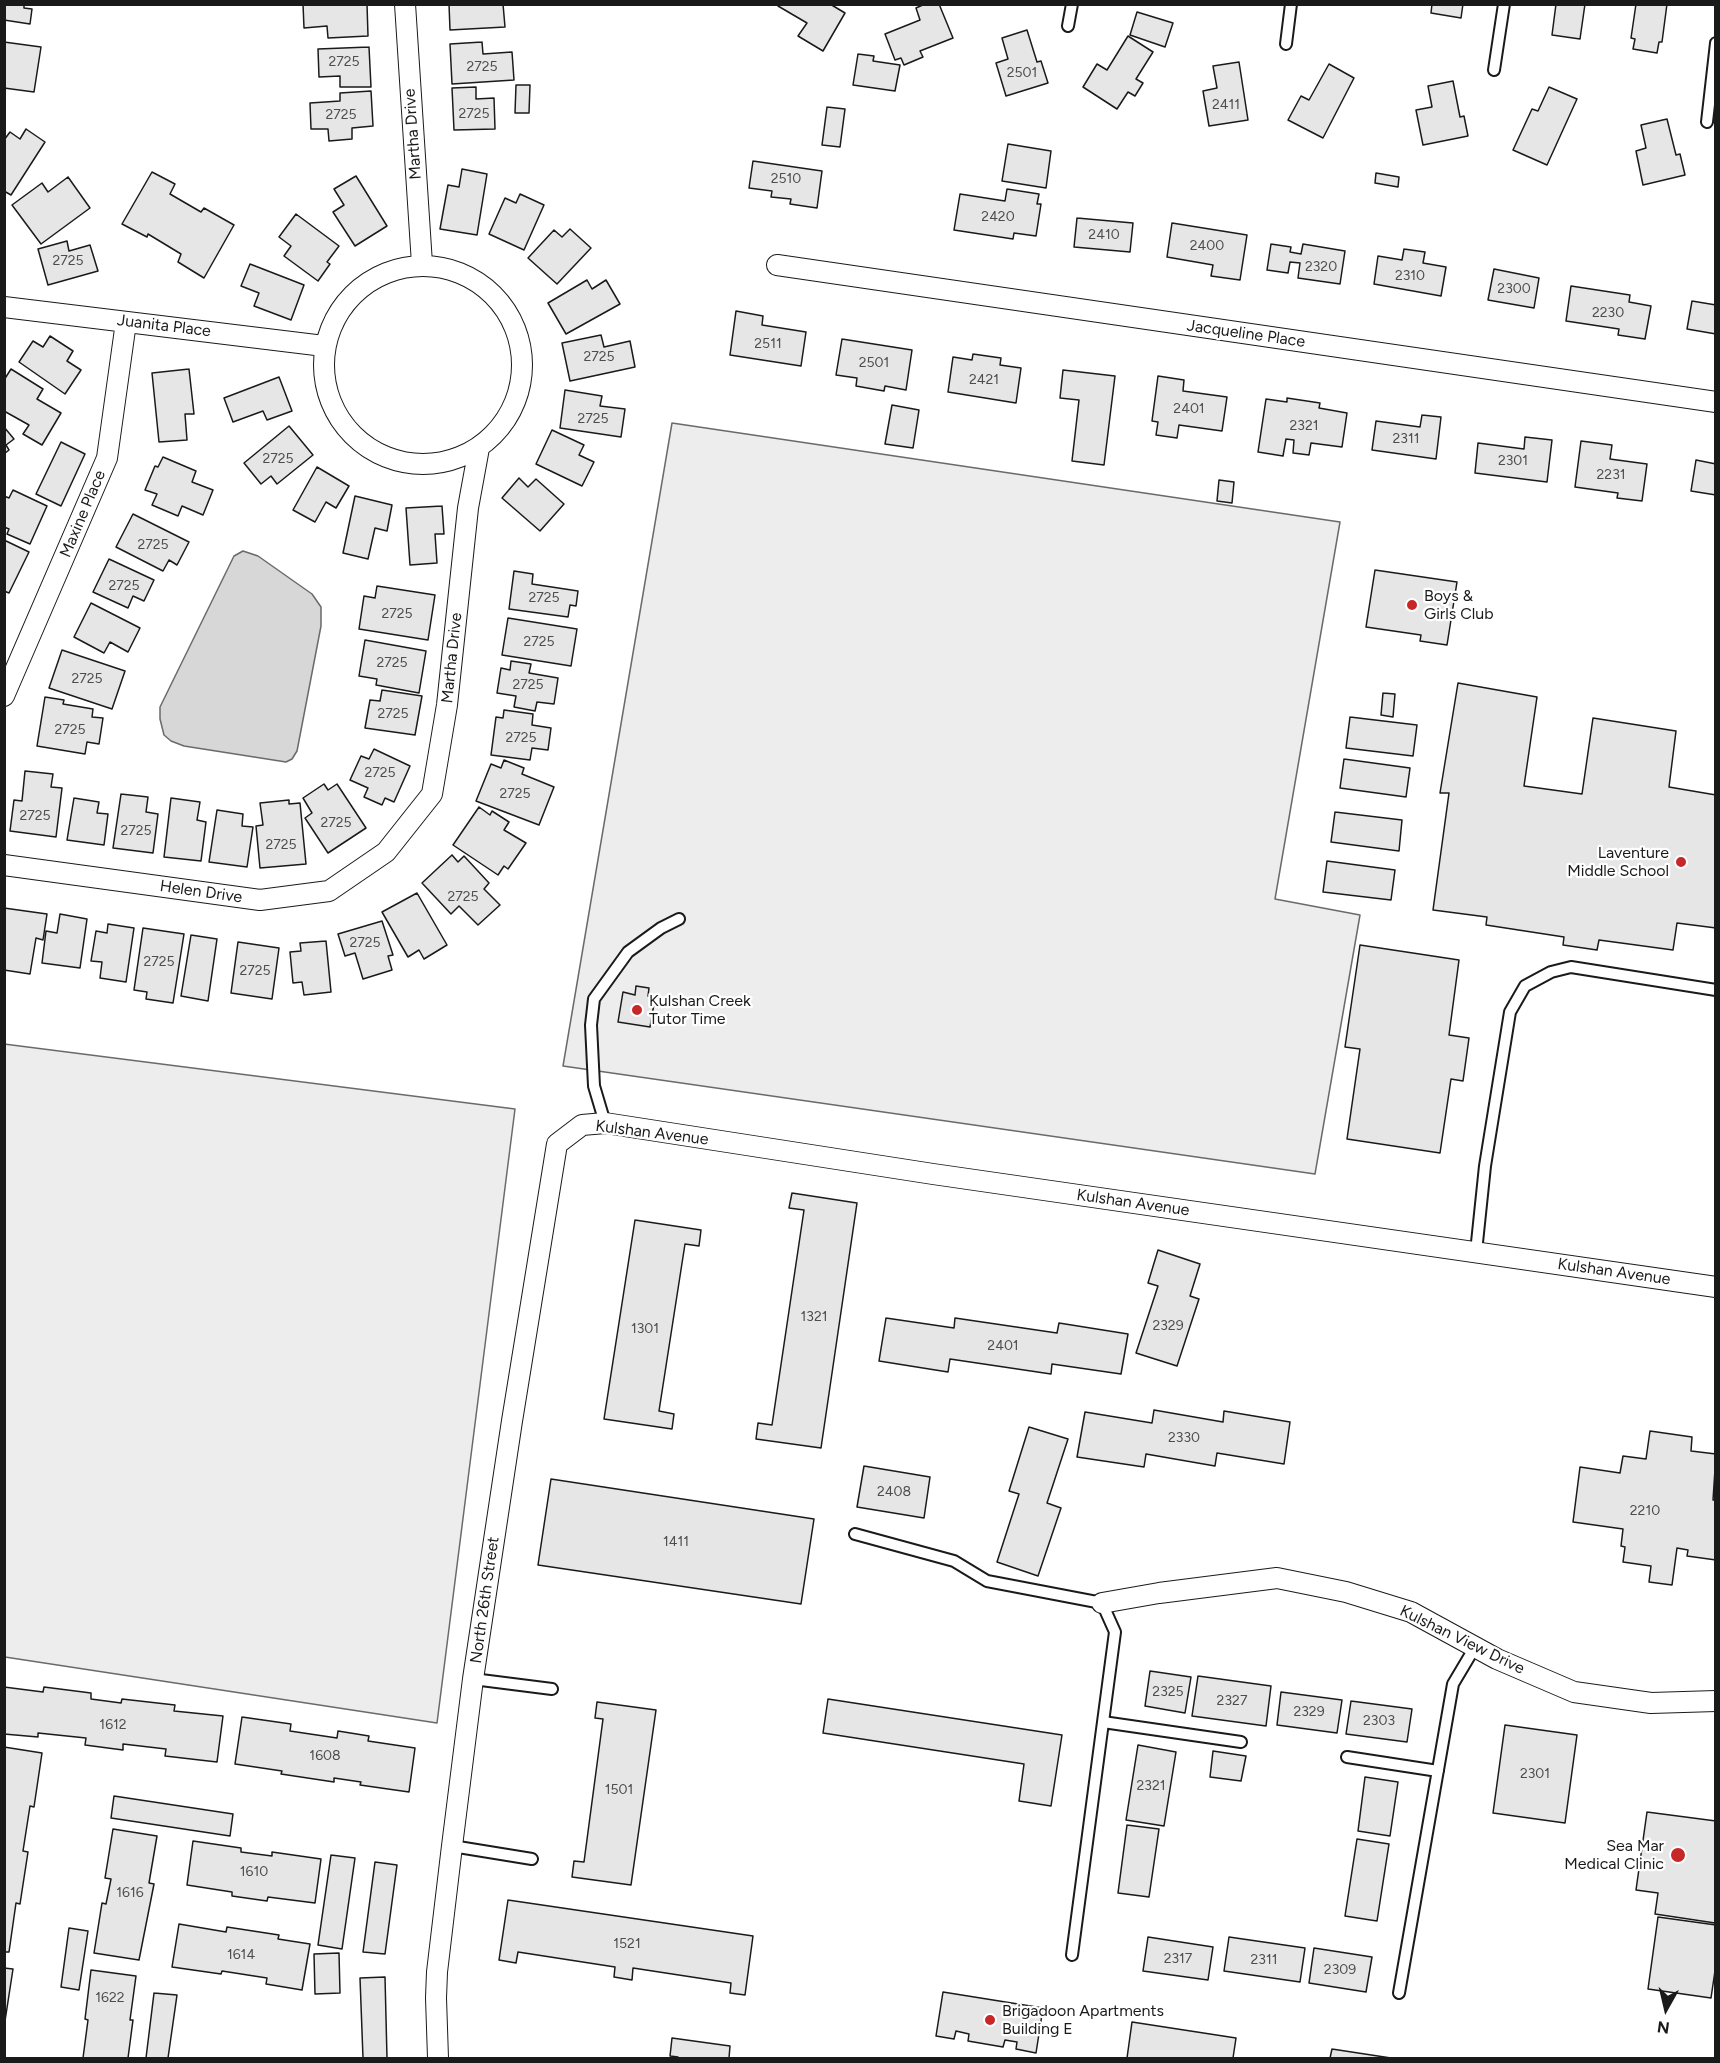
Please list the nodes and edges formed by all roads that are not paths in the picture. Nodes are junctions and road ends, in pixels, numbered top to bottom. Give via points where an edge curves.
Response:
1 (405, 4) edge
2 (1072, 4) edge
3 (1291, 4) edge
4 (1504, 4) edge
5 (1068, 26) dead end
6 (1716, 43) edge
7 (1286, 44) dead end
8 (1494, 70) dead end
9 (1707, 122) dead end
10 (422, 264) junction
11 (777, 265) dead end
12 (4, 307) edge
13 (126, 322) junction
14 (324, 346) junction
15 (1716, 402) edge
16 (479, 448) junction
17 (4, 696) edge
18 (386, 852) joint
19 (4, 865) edge
20 (679, 919) dead end
21 (1716, 990) edge
22 (605, 1124) junction
23 (557, 1144) joint
24 (1476, 1252) junction
25 (1716, 1287) edge
26 (855, 1534) dead end
27 (1102, 1603) junction
28 (1475, 1647) junction
29 (474, 1679) junction
30 (552, 1689) dead end
31 (1716, 1701) edge
32 (1103, 1722) junction
33 (1241, 1742) dead end
34 (1347, 1757) dead end
35 (1438, 1771) junction
36 (452, 1846) junction
37 (532, 1859) dead end
38 (1072, 1955) dead end
39 (1399, 1993) dead end
40 (438, 2058) edge

1 - 10 street, Martha Drive
2 - 5 lane
3 - 7 lane
4 - 8 lane
6 - 9 lane
10 - 14 street via 378,275 360,290 343,305
10 - 16 street via 464,273 481,285 498,298 520,335 523,378 509,418
11 - 15 street, Jacqueline Place
12 - 13 street, Juanita Place
13 - 14 street, Juanita Place
13 - 17 street, Maxine Place via 107,458
14 - 16 street via 325,385 340,421 368,448 404,463 443,463
16 - 18 street, Martha Drive via 432,794
18 - 19 street, Helen Drive via 329,891 260,900
20 - 22 lane via 628,952 594,999 594,1086
21 - 24 lane via 1571,967 1551,972 1525,986 1510,1012 1485,1166
22 - 23 street, Kulshan Avenue via 582,1125
22 - 24 street, Kulshan Avenue
23 - 29 street, North 26th Street
24 - 25 street, Kulshan Avenue
26 - 27 lane via 954,1561 987,1581
27 - 28 street, Kulshan View Drive via 1277,1578 1346,1592 1411,1612
27 - 32 lane via 1115,1632
28 - 31 street, Kulshan View Drive via 1574,1692 1651,1703
28 - 35 lane via 1453,1684
29 - 30 lane
29 - 36 street, North 26th Street
32 - 33 lane
32 - 38 lane
34 - 35 lane
35 - 39 lane
36 - 37 lane
36 - 40 street, North 26th Street via 437,1972

